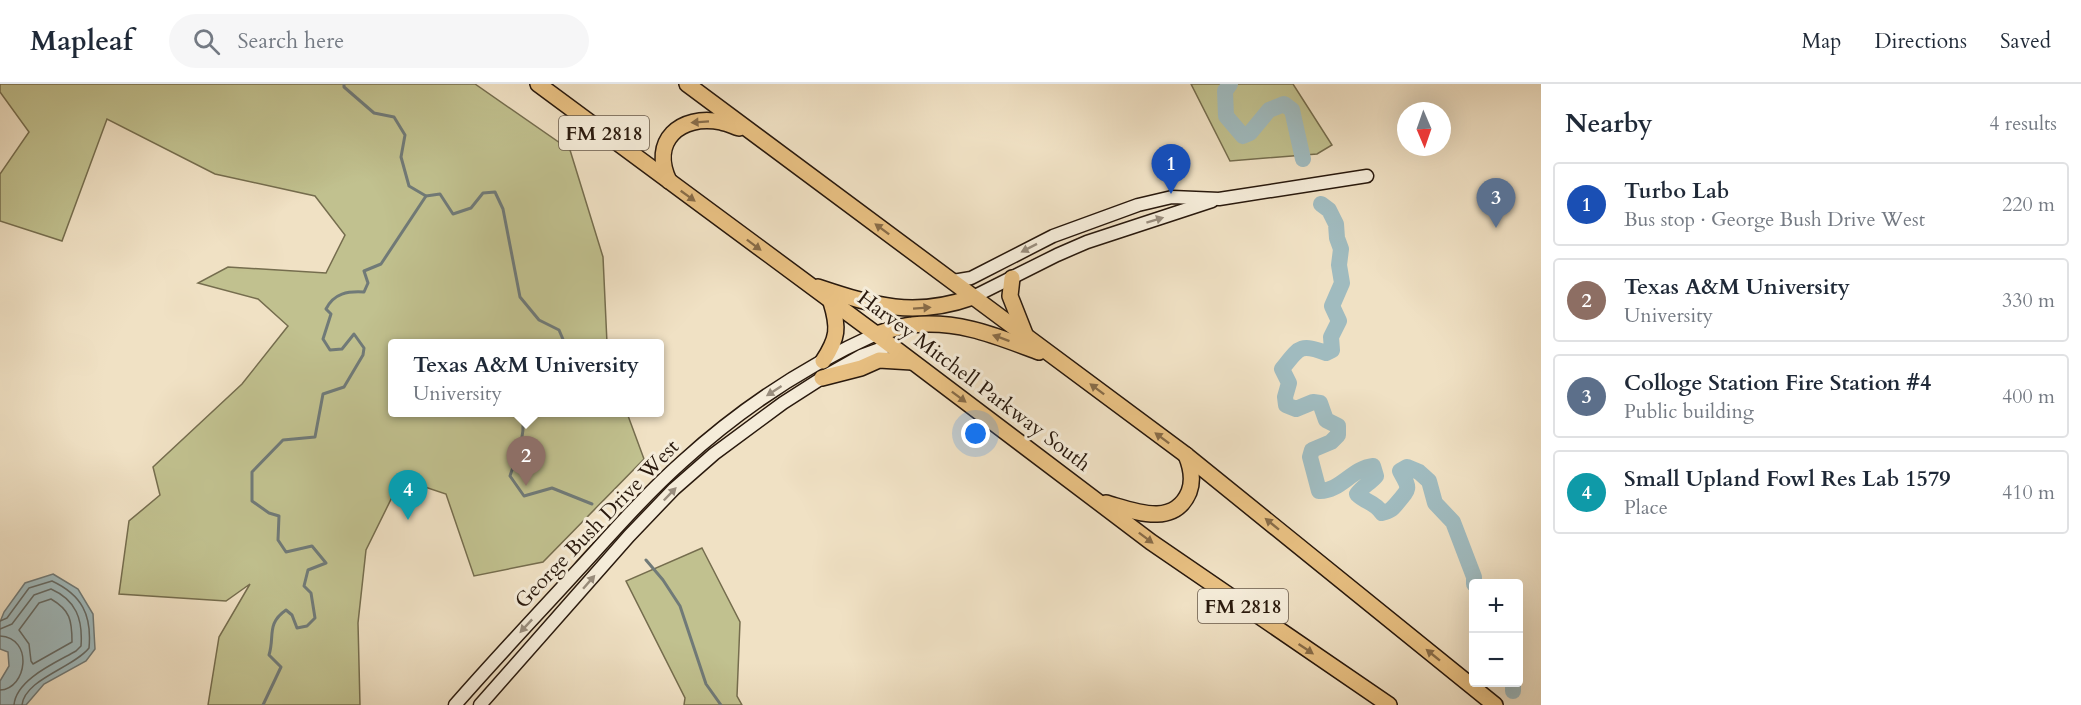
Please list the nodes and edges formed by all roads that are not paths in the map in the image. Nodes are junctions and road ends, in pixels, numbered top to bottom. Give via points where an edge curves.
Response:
1 (538, 84) edge
2 (687, 84) edge
3 (756, 136) junction
4 (1367, 176) dead end
5 (669, 181) junction
6 (1219, 199) junction
7 (1012, 278) junction
8 (953, 281) junction
9 (804, 282) junction
10 (973, 297) junction
11 (831, 302) junction
12 (876, 334) junction
13 (1026, 336) junction
14 (891, 345) junction
15 (1056, 359) junction
16 (823, 361) junction
17 (912, 362) junction
18 (822, 378) junction
19 (1186, 455) junction
20 (1100, 502) junction
21 (455, 705) edge
22 (480, 705) edge
23 (1389, 705) edge
24 (1495, 705) edge

1 - 5 highway, Harvey Mitchell Parkway South / FM 2818
2 - 3 highway
3 -> 5 highway via 722,122 686,123 675,131 664,149 663,169
8 -> 3 highway
4 - 6 main road
5 -> 9 highway, Harvey Mitchell Parkway South / FM 2818
7 -> 6 main road via 1087,242
6 -> 8 main road via 1172,197 1138,205 1053,236 971,278
7 - 10 main road
7 - 13 highway via 1010,296
8 - 10 highway
9 -> 10 highway via 856,300 907,309 942,306
9 - 11 highway, Harvey Mitchell Parkway South / FM 2818
10 - 13 highway
11 - 12 highway, Harvey Mitchell Parkway South / FM 2818
11 - 16 highway via 837,333
12 - 14 highway, Harvey Mitchell Parkway South / FM 2818
15 -> 12 highway via 978,330 943,323 910,325
12 - 16 main road, George Bush Drive West
13 - 15 highway
14 - 17 highway, Harvey Mitchell Parkway South / FM 2818
14 - 18 main road, George Bush Drive West via 861,356
19 -> 15 highway
16 -> 21 main road, George Bush Drive West via 742,413 682,462 620,522
17 - 18 highway via 879,360
17 -> 20 highway, Harvey Mitchell Parkway South / FM 2818
22 -> 18 main road, George Bush Drive West via 674,489 739,434
19 - 20 highway via 1192,473 1191,487 1174,510 1148,515
24 -> 19 highway
20 -> 23 highway, Harvey Mitchell Parkway South / FM 2818 via 1151,542

